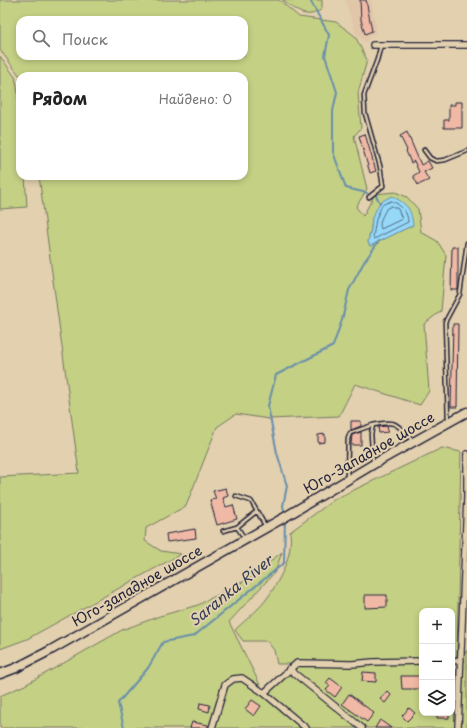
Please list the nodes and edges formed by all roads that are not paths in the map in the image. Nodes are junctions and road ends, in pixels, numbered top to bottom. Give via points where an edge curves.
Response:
1 (373, 45) dead end
2 (381, 45) junction
3 (467, 45) edge
4 (424, 150) dead end
5 (467, 151) edge
6 (368, 197) dead end
7 (467, 243) edge
8 (467, 412) edge
9 (448, 422) junction
10 (373, 425) junction
11 (414, 442) junction
12 (467, 453) edge
13 (374, 464) junction
14 (347, 480) junction
15 (236, 496) dead end
16 (257, 511) junction
17 (285, 517) joint
18 (237, 527) junction
19 (267, 527) junction
20 (223, 531) dead end
21 (245, 540) junction
22 (464, 637) edge
23 (461, 660) junction
24 (419, 661) edge
25 (455, 661) edge
26 (289, 669) junction
27 (0, 674) edge
28 (264, 693) junction
29 (212, 728) edge
30 (306, 728) edge
31 (362, 728) edge
32 (458, 728) edge

1 - 2 street
2 - 3 street
2 - 6 lane via 364,94 365,113 383,186
4 - 5 lane via 436,161
7 - 9 lane via 460,294 445,322
8 - 9 main road, Юго-Западное шоссе
9 - 11 main road, Юго-Западное шоссе
10 - 11 lane via 388,422 395,424
10 - 13 lane via 371,434
10 - 14 lane via 350,433
11 - 13 main road, Юго-Западное шоссе
12 - 22 street
13 - 14 main road, Юго-Западное шоссе
14 - 17 main road, Юго-Западное шоссе
15 - 16 lane via 251,501
16 - 18 lane
16 - 19 lane
17 - 19 main road, Юго-западное шоссе
18 - 20 lane
18 - 21 lane
19 - 21 main road, Юго-западное шоссе
21 - 27 main road, Юго-западное шоссе via 49,651
22 - 23 street
23 - 25 street
23 - 32 street
24 - 26 street via 296,663
26 - 28 street
26 - 31 street
28 - 29 street via 242,678 232,679 225,684
28 - 30 street

